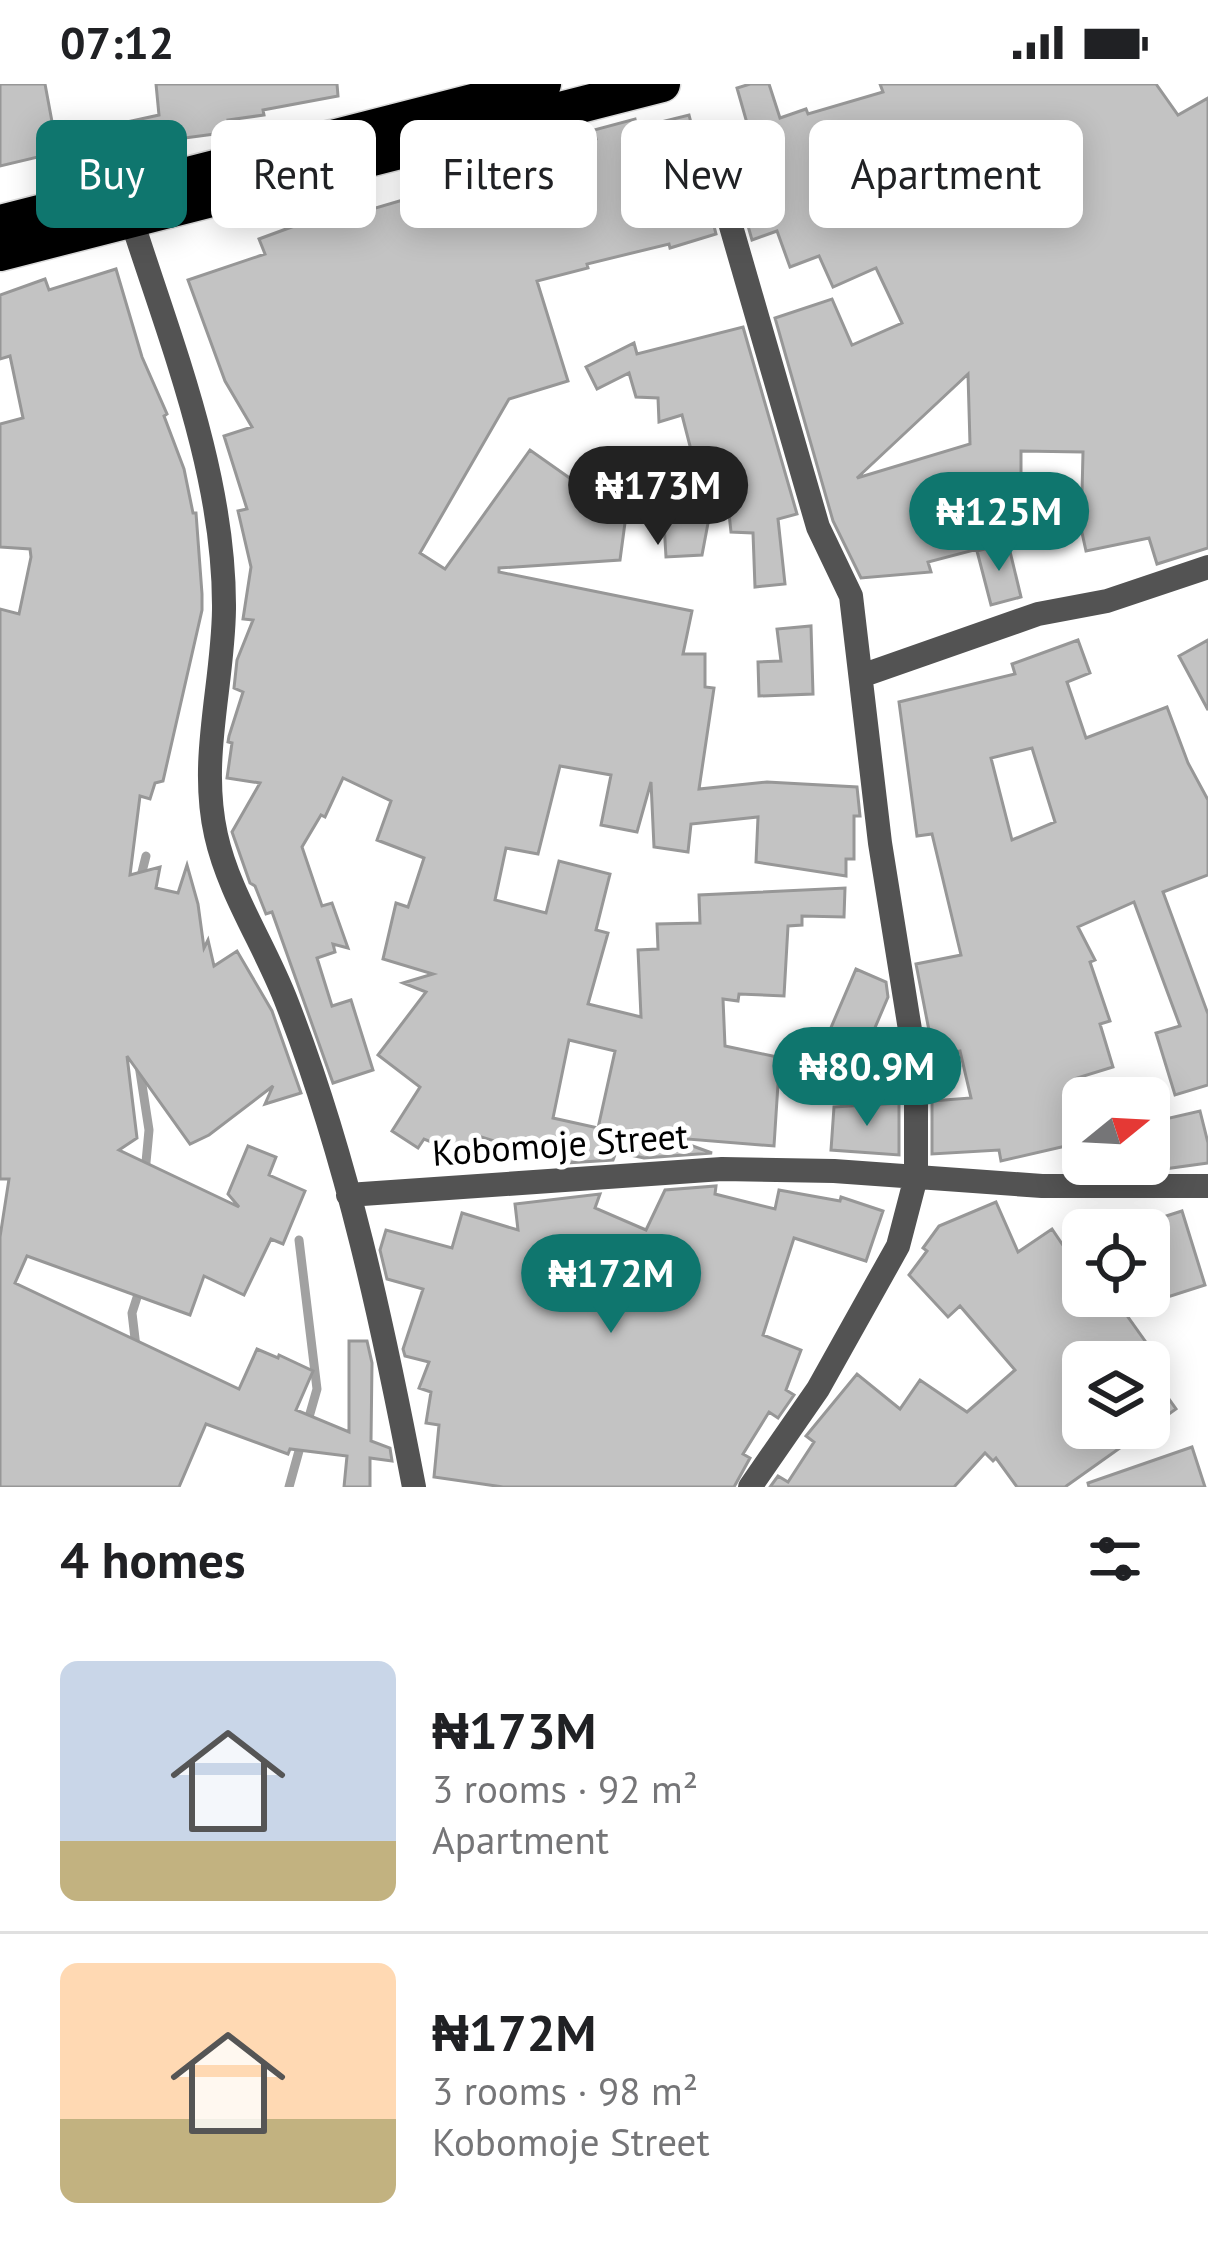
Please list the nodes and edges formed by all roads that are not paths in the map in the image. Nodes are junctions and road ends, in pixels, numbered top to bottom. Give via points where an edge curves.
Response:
1 (543, 84) edge
2 (662, 84) edge
3 (187, 207) edge
4 (0, 224) edge
5 (104, 228) edge
6 (135, 228) edge
7 (731, 228) edge
8 (0, 253) edge
9 (1208, 567) edge
10 (860, 676) junction
11 (916, 1177) junction
12 (1208, 1186) edge
13 (348, 1195) junction
14 (414, 1487) edge
15 (750, 1487) edge

1 - 4 highway
2 - 3 highway
5 - 8 highway
6 - 13 street via 217,526 224,608 207,770 217,839 287,1001
7 - 10 street via 818,527 851,596
9 - 10 street
10 - 11 street via 916,1067
11 - 12 street, Kobomoje Street
11 - 13 street, Kobomoje Street via 722,1169
11 - 15 street via 898,1246 818,1389
13 - 14 street

